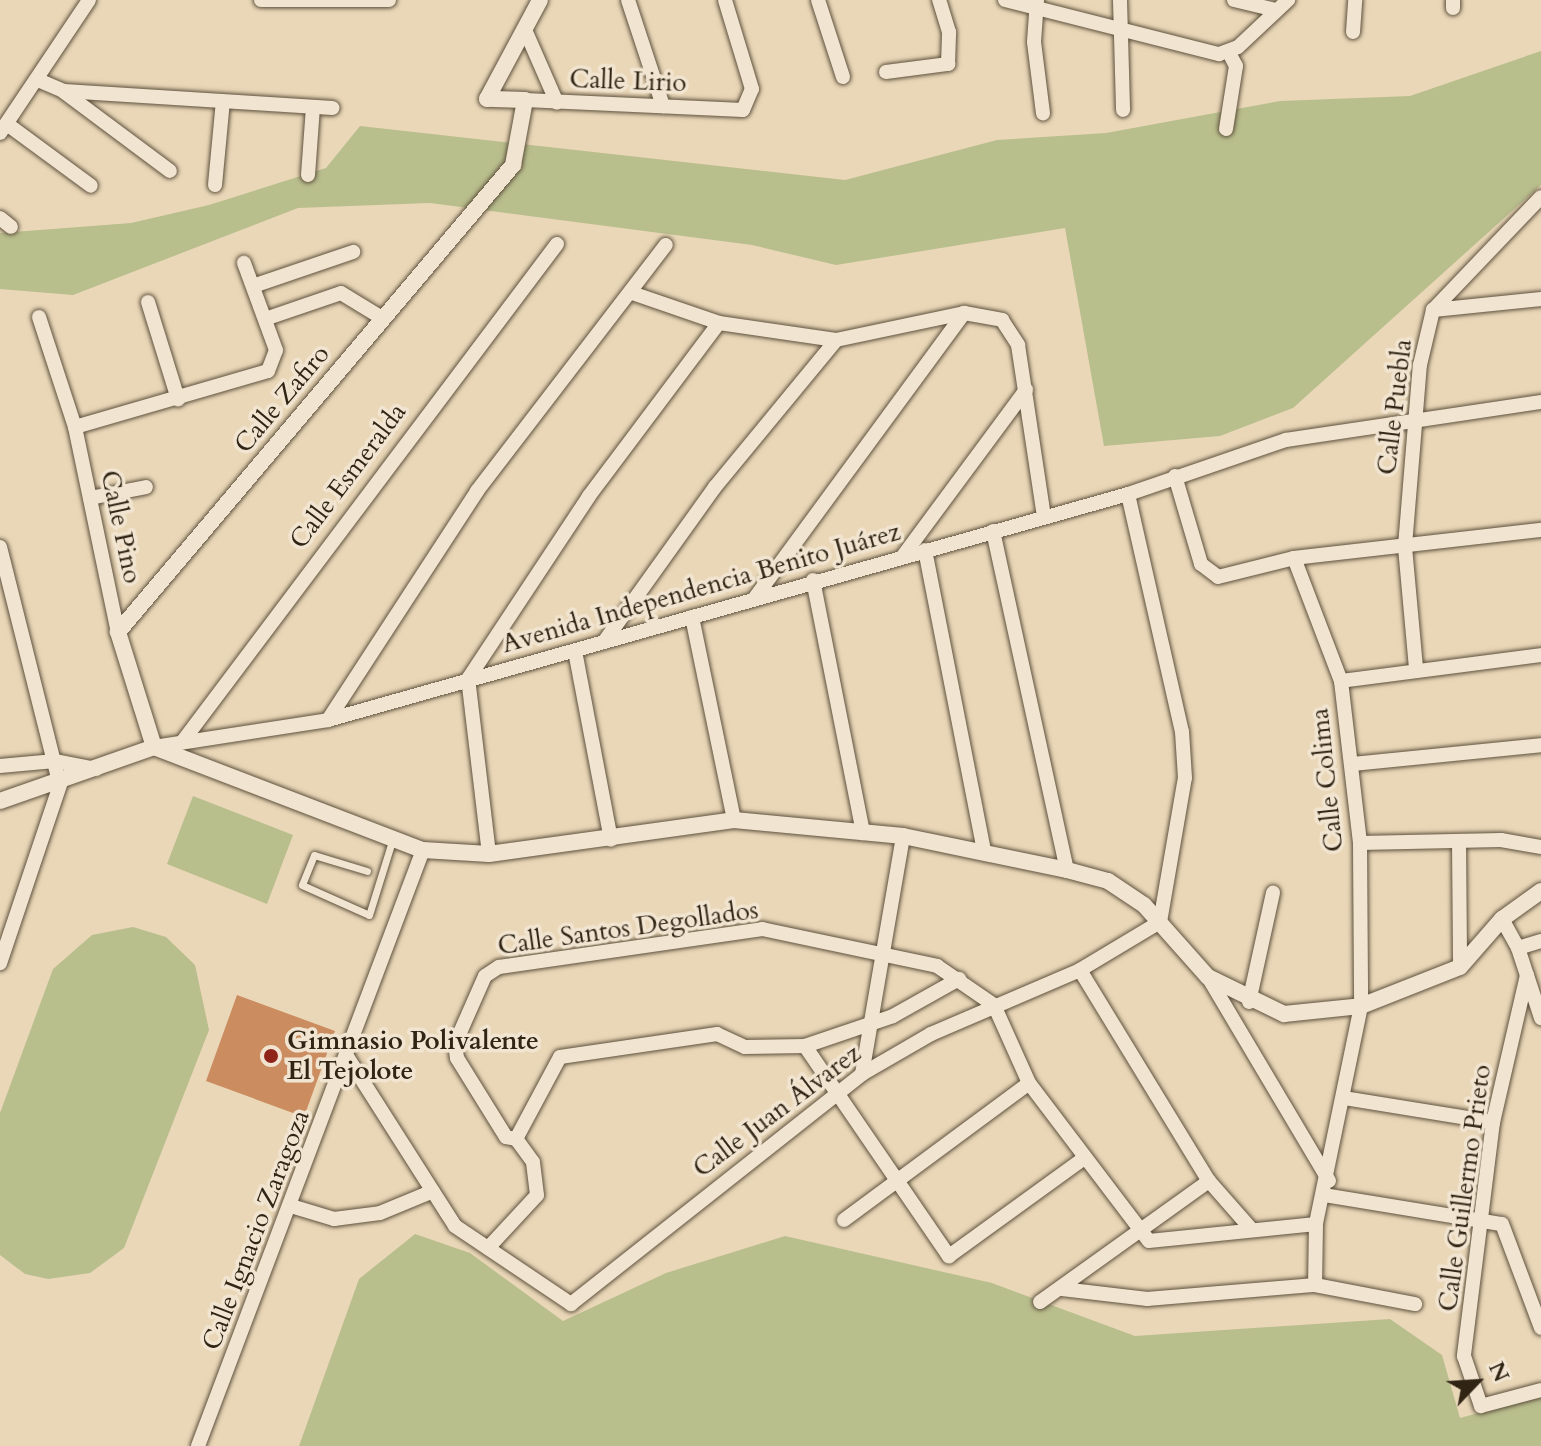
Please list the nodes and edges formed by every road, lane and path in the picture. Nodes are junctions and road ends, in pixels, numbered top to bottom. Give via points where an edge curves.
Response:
1 (89, 0) edge
2 (261, 0) edge
3 (389, 0) edge
4 (540, 0) edge
5 (628, 0) edge
6 (725, 0) edge
7 (818, 0) edge
8 (939, 0) edge
9 (1005, 0) edge
10 (1120, 0) edge
11 (1234, 0) edge
12 (1288, 0) edge
13 (1355, 0) edge
14 (1037, 6) edge
15 (1276, 10) junction
16 (526, 32) junction
17 (1353, 32) dead end
18 (1118, 33) junction
19 (1229, 53) junction
20 (886, 72) dead end
21 (843, 77) dead end
22 (38, 80) junction
23 (64, 91) junction
24 (525, 100) junction
25 (223, 101) junction
26 (557, 103) junction
27 (663, 106) junction
28 (313, 107) junction
29 (332, 108) dead end
30 (1123, 110) dead end
31 (1043, 113) dead end
32 (3, 129) edge
33 (1226, 129) dead end
34 (170, 171) dead end
35 (308, 175) dead end
36 (215, 185) dead end
37 (91, 186) dead end
38 (1541, 197) edge
39 (557, 244) dead end
40 (666, 245) dead end
41 (353, 252) dead end
42 (244, 263) dead end
43 (253, 286) junction
44 (632, 293) junction
45 (1541, 299) edge
46 (148, 302) dead end
47 (1433, 310) junction
48 (964, 313) junction
49 (39, 317) dead end
50 (382, 318) junction
51 (265, 319) junction
52 (719, 323) junction
53 (836, 340) junction
54 (1026, 390) junction
55 (178, 399) junction
56 (1541, 402) edge
57 (1415, 416) junction
58 (75, 427) junction
59 (1175, 476) junction
60 (146, 487) dead end
61 (1128, 494) junction
62 (90, 498) junction
63 (1044, 517) junction
64 (1541, 530) edge
65 (993, 531) junction
66 (1405, 546) junction
67 (0, 547) edge
68 (925, 550) junction
69 (903, 556) junction
70 (1294, 558) junction
71 (813, 580) junction
72 (753, 599) junction
73 (692, 617) junction
74 (118, 632) junction
75 (604, 642) junction
76 (575, 651) junction
77 (1541, 655) edge
78 (1416, 668) junction
79 (468, 679) junction
80 (1341, 681) junction
81 (328, 720) junction
82 (183, 741) junction
83 (1541, 745) edge
84 (154, 747) junction
85 (55, 761) junction
86 (1352, 764) junction
87 (0, 766) edge
88 (96, 769) junction
89 (60, 785) junction
90 (0, 801) edge
91 (734, 820) junction
92 (863, 833) junction
93 (903, 836) junction
94 (611, 840) junction
95 (392, 841) junction
96 (1459, 841) junction
97 (1360, 843) junction
98 (1541, 847) edge
99 (423, 850) junction
100 (984, 852) junction
101 (489, 854) junction
102 (1067, 870) junction
103 (367, 871) dead end
104 (1541, 891) edge
105 (1273, 893) dead end
106 (1502, 919) junction
107 (1160, 922) junction
108 (1541, 941) edge
109 (1518, 948) junction
110 (881, 956) junction
111 (0, 963) edge
112 (1460, 967) junction
113 (1080, 970) junction
114 (1527, 975) junction
115 (1208, 977) junction
116 (959, 979) junction
117 (1249, 1002) junction
118 (994, 1005) junction
119 (1361, 1006) junction
120 (1541, 1018) edge
121 (868, 1024) junction
122 (805, 1046) junction
123 (348, 1058) junction
124 (862, 1074) junction
125 (1029, 1083) junction
126 (834, 1093) junction
127 (1344, 1098) junction
128 (1493, 1122) junction
129 (516, 1139) junction
130 (1083, 1159) junction
131 (897, 1181) junction
132 (1209, 1181) junction
133 (1327, 1188) junction
134 (433, 1191) junction
135 (291, 1206) junction
136 (1484, 1216) junction
137 (844, 1220) dead end
138 (1316, 1224) junction
139 (1252, 1230) junction
140 (1139, 1234) junction
141 (488, 1248) junction
142 (1315, 1285) junction
143 (1062, 1289) junction
144 (1040, 1302) dead end
145 (1415, 1304) dead end
146 (1541, 1328) edge
147 (1541, 1390) edge
148 (198, 1446) edge

1 - 22 street
2 - 3 street
4 - 16 street
5 - 27 street
6 - 27 street, Calle Lirio via 752,89 743,110
7 - 21 street
8 - 20 street via 949,32 948,64
9 - 14 street
10 - 18 street
11 - 15 street
12 - 15 street
13 - 17 street
14 - 18 street
14 - 31 street
15 - 19 street
16 - 24 street, Calle Lirio via 487,99
16 - 26 street
18 - 19 street
18 - 30 street
19 - 33 street via 1236,66
22 - 23 street
22 - 32 street
23 - 25 street
23 - 34 street
24 - 26 street, Calle Lirio
24 - 50 street, Calle Zafiro via 513,165
25 - 28 street
25 - 36 street
26 - 27 street, Calle Lirio
28 - 29 street
28 - 35 street
32 - 37 street
38 - 47 street, Calle Puebla
39 - 82 street, Calle Esmeralda
40 - 44 street
41 - 43 street
42 - 43 street
43 - 51 street
44 - 52 street
44 - 81 street via 477,491
45 - 47 street
46 - 55 street
47 - 57 street, Calle Puebla
48 - 53 street
48 - 54 street via 1002,320 1018,345
48 - 72 street
49 - 58 street, Calle Pino
50 - 51 street via 341,293
50 - 74 street, Calle Zafiro
51 - 55 street via 276,350 268,371
52 - 53 street
52 - 79 street via 589,496
53 - 75 street via 715,487
54 - 63 street
54 - 69 street
55 - 58 street
56 - 57 street, Avenida Independencia Benito Juárez
57 - 59 street, Avenida Independencia Benito Juárez via 1286,440
57 - 66 street, Calle Puebla
58 - 62 street, Calle Pino
59 - 61 street, Avenida Independencia Benito Juárez
59 - 70 street via 1201,564 1218,577
60 - 62 street
61 - 63 street, Avenida Independencia Benito Juárez
61 - 107 street via 1182,732 1185,778
62 - 74 street, Calle Pino
63 - 65 street, Avenida Independencia Benito Juárez
64 - 66 street
65 - 68 street, Avenida Independencia Benito Juárez
65 - 102 street
66 - 70 street
66 - 78 street, Calle Puebla
67 - 85 street
68 - 69 street, Avenida Independencia Benito Juárez
68 - 100 street
69 - 71 street, Avenida Independencia Benito Juárez
70 - 80 street, Calle Colima
71 - 72 street, Avenida Independencia Benito Juárez
71 - 92 street
72 - 73 street, Avenida Independencia Benito Juárez
73 - 75 street, Avenida Independencia Benito Juárez
73 - 91 street
74 - 84 street, Calle Pino
75 - 76 street, Avenida Independencia Benito Juárez
76 - 79 street, Avenida Independencia Benito Juárez
76 - 94 street
77 - 78 street
78 - 80 street
79 - 81 street, Avenida Independencia Benito Juárez
79 - 101 street
80 - 86 street, Calle Colima
81 - 82 street, Avenida Independencia Benito Juárez
82 - 84 street, Avenida Independencia Benito Juárez
83 - 86 street
84 - 88 street, Avenida Independencia Benito Juárez
84 - 95 street
85 - 87 street
85 - 88 street
85 - 89 street
86 - 97 street, Calle Colima
88 - 89 street, Avenida Independencia Benito Juárez
89 - 90 street, Avenida Independencia Benito Juárez
89 - 111 street
91 - 92 street
91 - 94 street
92 - 93 street
93 - 100 street
93 - 110 street
94 - 101 street
95 - 99 street
95 - 103 lane via 369,915 302,885 314,855
96 - 97 street
96 - 98 street
96 - 112 street
97 - 119 street, Calle Colima
99 - 101 street
99 - 123 street, Calle Ignacio Zaragoza
100 - 102 street
102 - 107 street via 1108,881
104 - 106 street
105 - 117 street
106 - 109 street
106 - 112 street
107 - 113 street, Calle Juan Álvarez
107 - 115 street
108 - 109 street
109 - 114 street
110 - 116 street, Calle Santos Degollados via 937,966
110 - 121 street
110 - 129 street, Calle Santos Degollados via 762,929 491,971 455,1044 457,1058 506,1137
112 - 119 street
113 - 118 street, Calle Juan Álvarez
113 - 132 street
114 - 120 street
114 - 128 street, Calle Guillermo Prieto
115 - 117 street
115 - 133 street
116 - 118 street, Calle Santos Degollados
116 - 121 street
117 - 119 street via 1284,1014
118 - 124 street, Calle Juan Álvarez
118 - 125 street
119 - 127 street, Calle Colima
121 - 122 street
121 - 124 street
122 - 126 street
122 - 129 street via 745,1047 717,1034 560,1057
123 - 134 street
123 - 135 street, Calle Ignacio Zaragoza
124 - 126 street, Calle Juan Álvarez
125 - 130 street
125 - 131 street
126 - 131 street
126 - 141 street, Calle Juan Álvarez via 571,1304
127 - 128 street
127 - 133 street, Calle Colima
128 - 136 street, Calle Guillermo Prieto
129 - 141 street, Calle Santos Degollados via 533,1162 537,1195
130 - 131 street via 949,1256
130 - 140 street
131 - 137 street
132 - 139 street
132 - 140 street
133 - 136 street
133 - 138 street, Calle Colima
134 - 135 street via 380,1213 334,1219
134 - 141 street via 455,1226
135 - 148 street, Calle Ignacio Zaragoza
136 - 146 street via 1502,1224
136 - 147 street, Calle Guillermo Prieto via 1464,1356 1481,1406
138 - 139 street
138 - 142 street, Calle Colima
139 - 140 street via 1149,1241
140 - 143 street
142 - 143 street via 1147,1299
142 - 145 street
143 - 144 street

